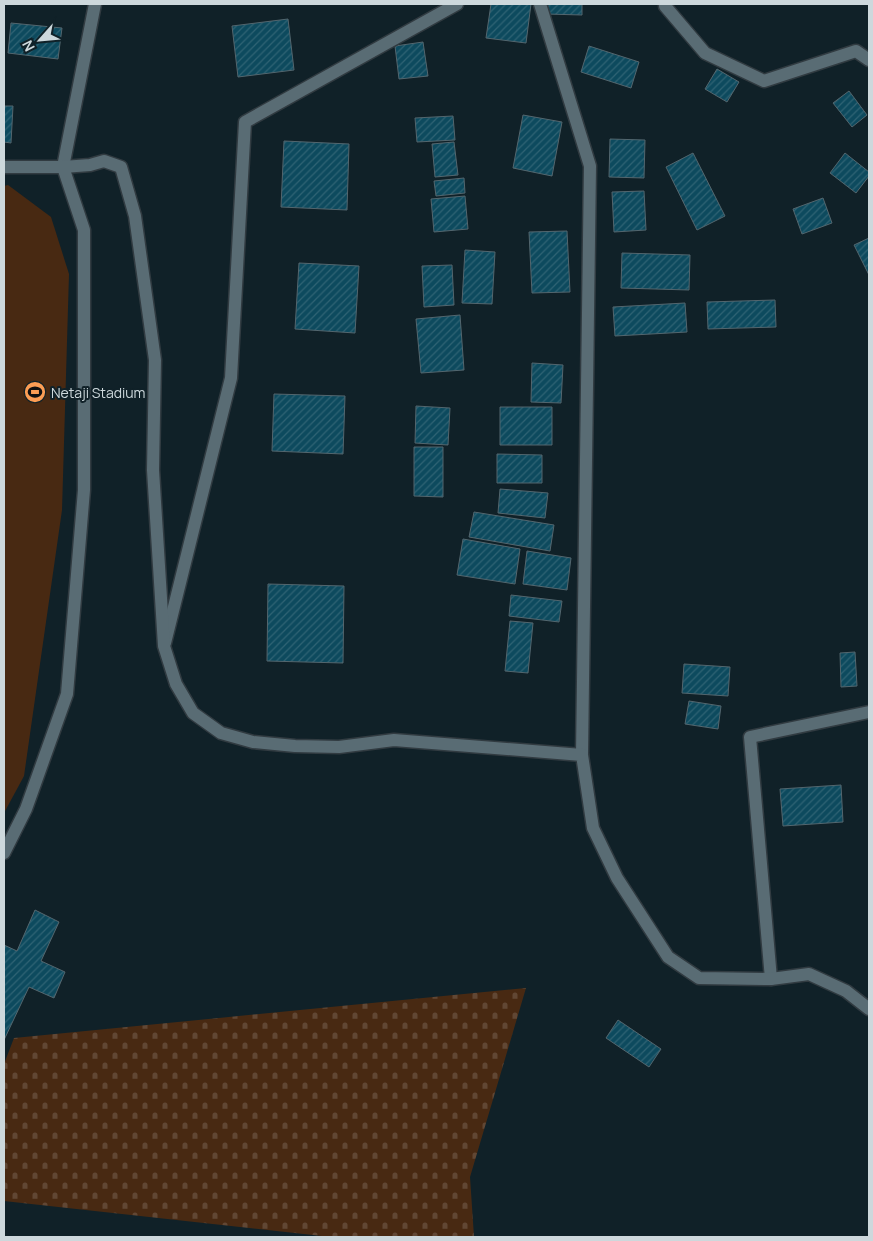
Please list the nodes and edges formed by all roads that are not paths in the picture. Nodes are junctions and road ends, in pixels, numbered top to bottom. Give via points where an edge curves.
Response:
1 (95, 4) edge
2 (457, 4) edge
3 (540, 4) edge
4 (665, 6) dead end
5 (869, 60) edge
6 (63, 166) junction
7 (4, 167) edge
8 (164, 646) junction
9 (869, 712) edge
10 (582, 755) junction
11 (4, 853) edge
12 (772, 979) junction
13 (869, 1009) edge

1 - 6 street
2 - 8 street via 245,122 231,378
3 - 10 street via 590,166
4 - 5 street via 705,53 764,81 856,52
6 - 7 street
6 - 8 street via 104,161 120,167 135,216 155,360 153,470
6 - 11 street via 84,230 84,490 68,684 26,809
8 - 10 street via 176,684 193,714 221,733 253,742 339,746 394,740
9 - 12 street via 750,737
10 - 12 street via 593,828 617,878 668,956 699,978
12 - 13 street via 809,974 846,991

